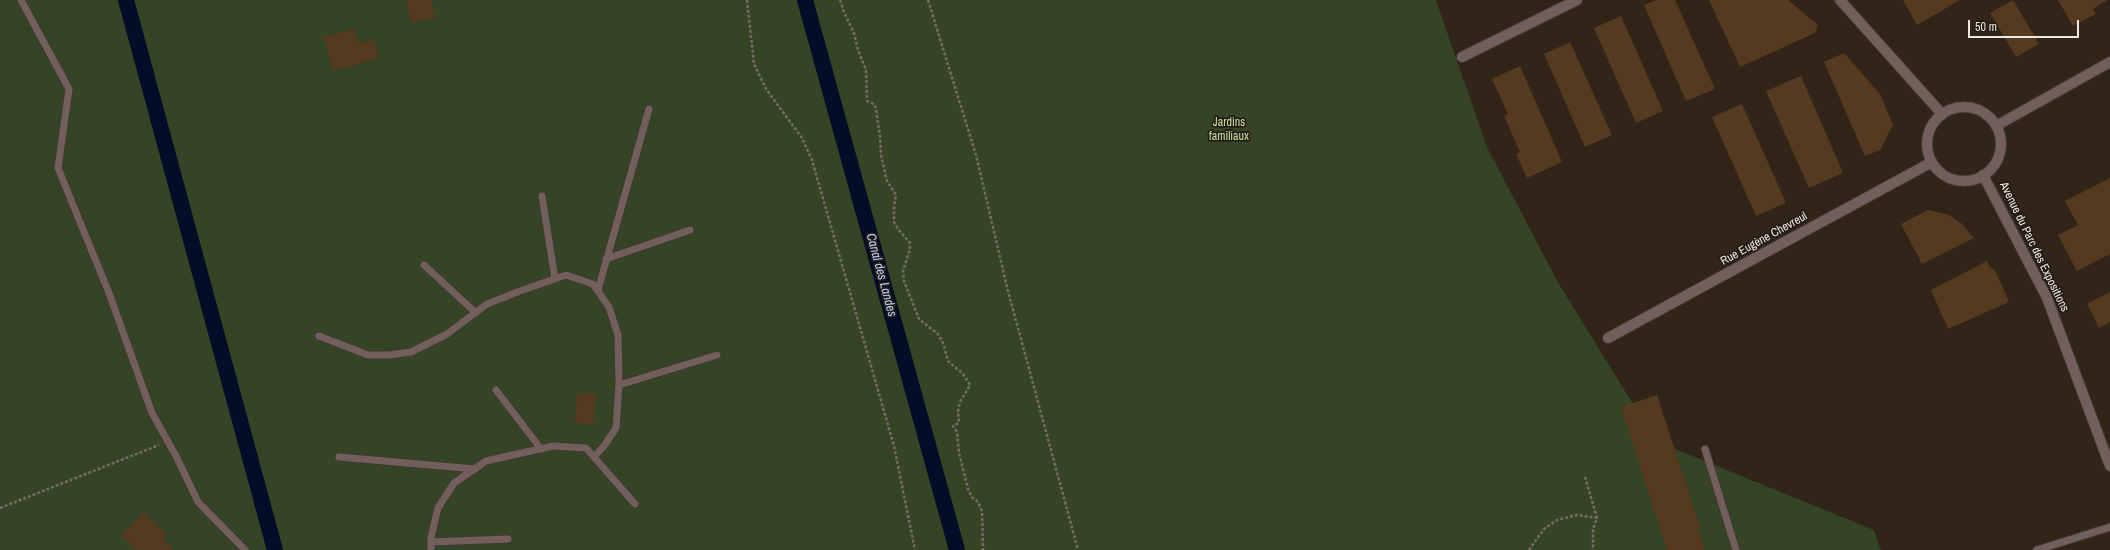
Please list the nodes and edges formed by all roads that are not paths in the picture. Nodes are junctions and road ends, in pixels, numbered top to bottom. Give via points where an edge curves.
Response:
1 (21, 0) edge
2 (1577, 0) edge
3 (1840, 0) edge
4 (1462, 57) dead end
5 (2110, 62) edge
6 (649, 109) dead end
7 (1942, 114) junction
8 (1996, 126) junction
9 (1932, 162) junction
10 (1983, 175) junction
11 (542, 196) dead end
12 (690, 230) dead end
13 (606, 259) junction
14 (424, 265) dead end
15 (555, 279) junction
16 (598, 290) junction
17 (476, 313) junction
18 (319, 336) dead end
19 (1608, 338) dead end
20 (717, 355) dead end
21 (619, 385) junction
22 (496, 390) dead end
23 (2107, 447) edge
24 (541, 449) junction
25 (1705, 449) dead end
26 (594, 456) junction
27 (339, 457) dead end
28 (2110, 466) edge
29 (475, 469) junction
30 (635, 504) dead end
31 (2110, 528) edge
32 (508, 539) dead end
33 (431, 542) junction
34 (245, 550) edge
35 (432, 550) edge
36 (1736, 550) edge
37 (2037, 550) edge

1 - 34 lane via 69,89 58,168 109,293 152,413 198,502
2 - 4 street
3 - 7 street
5 - 8 street
6 - 13 lane
7 - 8 street via 1959,107 1968,107 1984,113
7 - 9 street via 1935,120 1927,137
8 - 10 street via 2000,141 1998,157
9 - 10 street via 1939,171 1956,180 1975,179
9 - 19 street, Rue Eugène Chevreul
10 - 23 street, Avenue du Parc des Expositions via 2047,298
11 - 15 lane
12 - 13 lane
13 - 16 lane
14 - 17 lane
15 - 16 lane via 566,275 594,284
15 - 17 lane via 488,304
16 - 21 lane via 609,307 618,335
17 - 18 lane via 448,334 411,352 368,355
20 - 21 lane
21 - 26 lane via 616,428
22 - 24 lane
23 - 28 street, Avenue du Parc des Expositions
24 - 26 lane via 553,446 586,448
24 - 29 lane via 486,461
25 - 36 lane
26 - 30 lane
27 - 29 lane
29 - 33 lane via 454,483 438,508
31 - 37 lane
32 - 33 lane
33 - 35 lane

